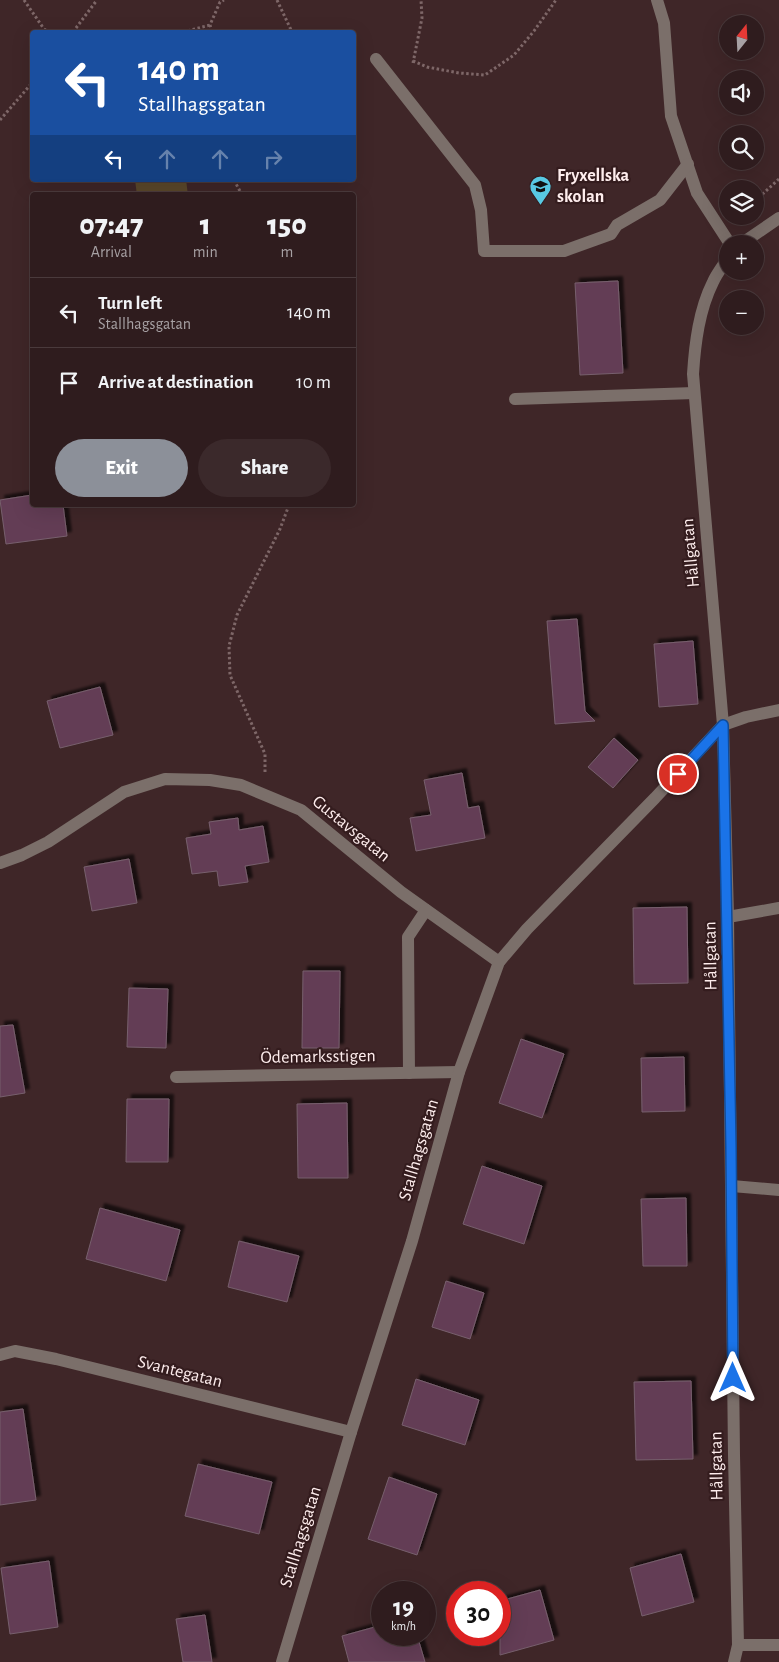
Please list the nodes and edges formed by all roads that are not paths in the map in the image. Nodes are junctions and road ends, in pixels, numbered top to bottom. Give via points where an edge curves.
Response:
1 (657, 0) edge
2 (376, 59) dead end
3 (688, 164) junction
4 (779, 218) edge
5 (724, 235) edge
6 (754, 235) edge
7 (719, 272) edge
8 (694, 393) junction
9 (516, 399) dead end
10 (779, 710) edge
11 (723, 725) junction
12 (0, 863) edge
13 (779, 908) edge
14 (426, 910) junction
15 (728, 917) junction
16 (499, 962) junction
17 (460, 1072) junction
18 (409, 1073) junction
19 (176, 1077) dead end
20 (732, 1186) junction
21 (779, 1190) edge
22 (0, 1355) edge
23 (351, 1432) junction
24 (738, 1645) junction
25 (779, 1645) edge
26 (282, 1662) edge
27 (734, 1662) edge

1 - 3 street via 664,22 672,116
2 - 3 street via 475,185 481,210 484,251 564,251 611,234 617,224 660,200
3 - 5 street via 697,193
4 - 6 street
7 - 8 street, Hållgatan via 712,283 695,343
8 - 9 street
8 - 11 street, Hållgatan
10 - 11 street
11 - 15 street, Hållgatan
11 - 16 street, Stallhagsgatan
12 - 14 street, Gustavsgatan via 48,842 124,792 165,779 210,780 241,785 301,810
13 - 15 street
14 - 16 street, Gustavsgatan
14 - 18 street via 408,937
15 - 20 street, Hållgatan
16 - 17 street, Stallhagsgatan
17 - 18 street, Ödemarksstigen
17 - 23 street, Stallhagsgatan via 412,1241
18 - 19 street, Ödemarksstigen
20 - 21 street
20 - 24 street, Hållgatan
22 - 23 street, Svantegatan via 14,1351 56,1359
23 - 26 street, Stallhagsgatan
24 - 25 street
24 - 27 street, Hållgatan

